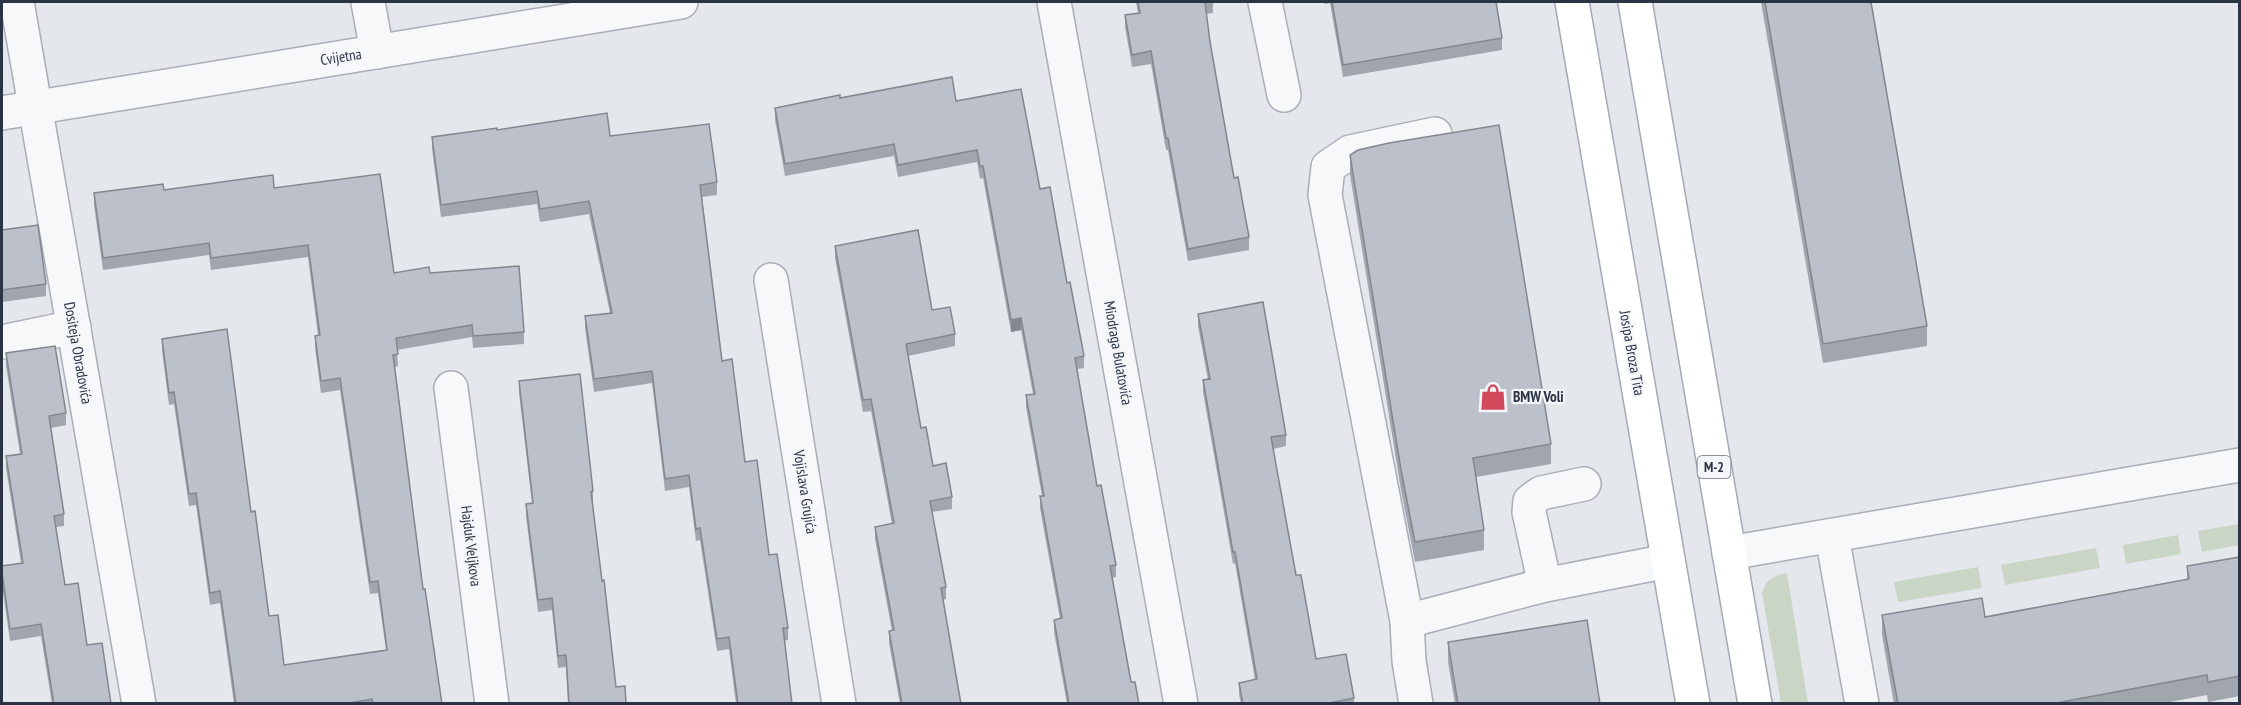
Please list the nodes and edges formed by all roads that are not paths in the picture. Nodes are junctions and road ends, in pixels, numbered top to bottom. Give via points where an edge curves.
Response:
1 (18, 2) edge
2 (368, 2) edge
3 (681, 2) edge
4 (1054, 2) edge
5 (1265, 2) edge
6 (1572, 2) edge
7 (1635, 2) edge
8 (377, 52) junction
9 (1284, 95) dead end
10 (35, 108) junction
11 (2, 113) edge
12 (1435, 134) edge
13 (771, 280) dead end
14 (74, 327) junction
15 (2, 342) edge
16 (451, 388) dead end
17 (2240, 465) edge
18 (1584, 484) dead end
19 (1832, 536) junction
20 (1729, 553) junction
21 (1668, 561) junction
22 (1545, 585) junction
23 (1407, 621) junction
24 (140, 704) edge
25 (492, 704) edge
26 (839, 704) edge
27 (1181, 704) edge
28 (1416, 704) edge
29 (1693, 704) edge
30 (1755, 704) edge
31 (1862, 704) edge

1 - 10 street, Dositeja Obradovića
2 - 8 street
3 - 8 street, Cvijetna
4 - 27 street, Miodraga Bulatovića
5 - 9 street
6 - 21 main road, Josipa Broza Tita
7 - 20 main road, M-2
8 - 10 street, Cvijetna
10 - 11 street, Cvijetna
10 - 14 street, Dositeja Obradovića
12 - 23 street via 1350,152 1328,167 1325,195
13 - 26 street, Vojislava Grujića
14 - 15 street
14 - 24 street, Dositeja Obradovića
16 - 25 street, Hajduk Veljkova
17 - 19 street
18 - 22 street via 1541,493 1530,501 1528,512
19 - 20 street
19 - 31 street
20 - 30 main road, M-2
21 - 22 street
21 - 29 main road, Josipa Broza Tita
22 - 23 street
23 - 28 street

